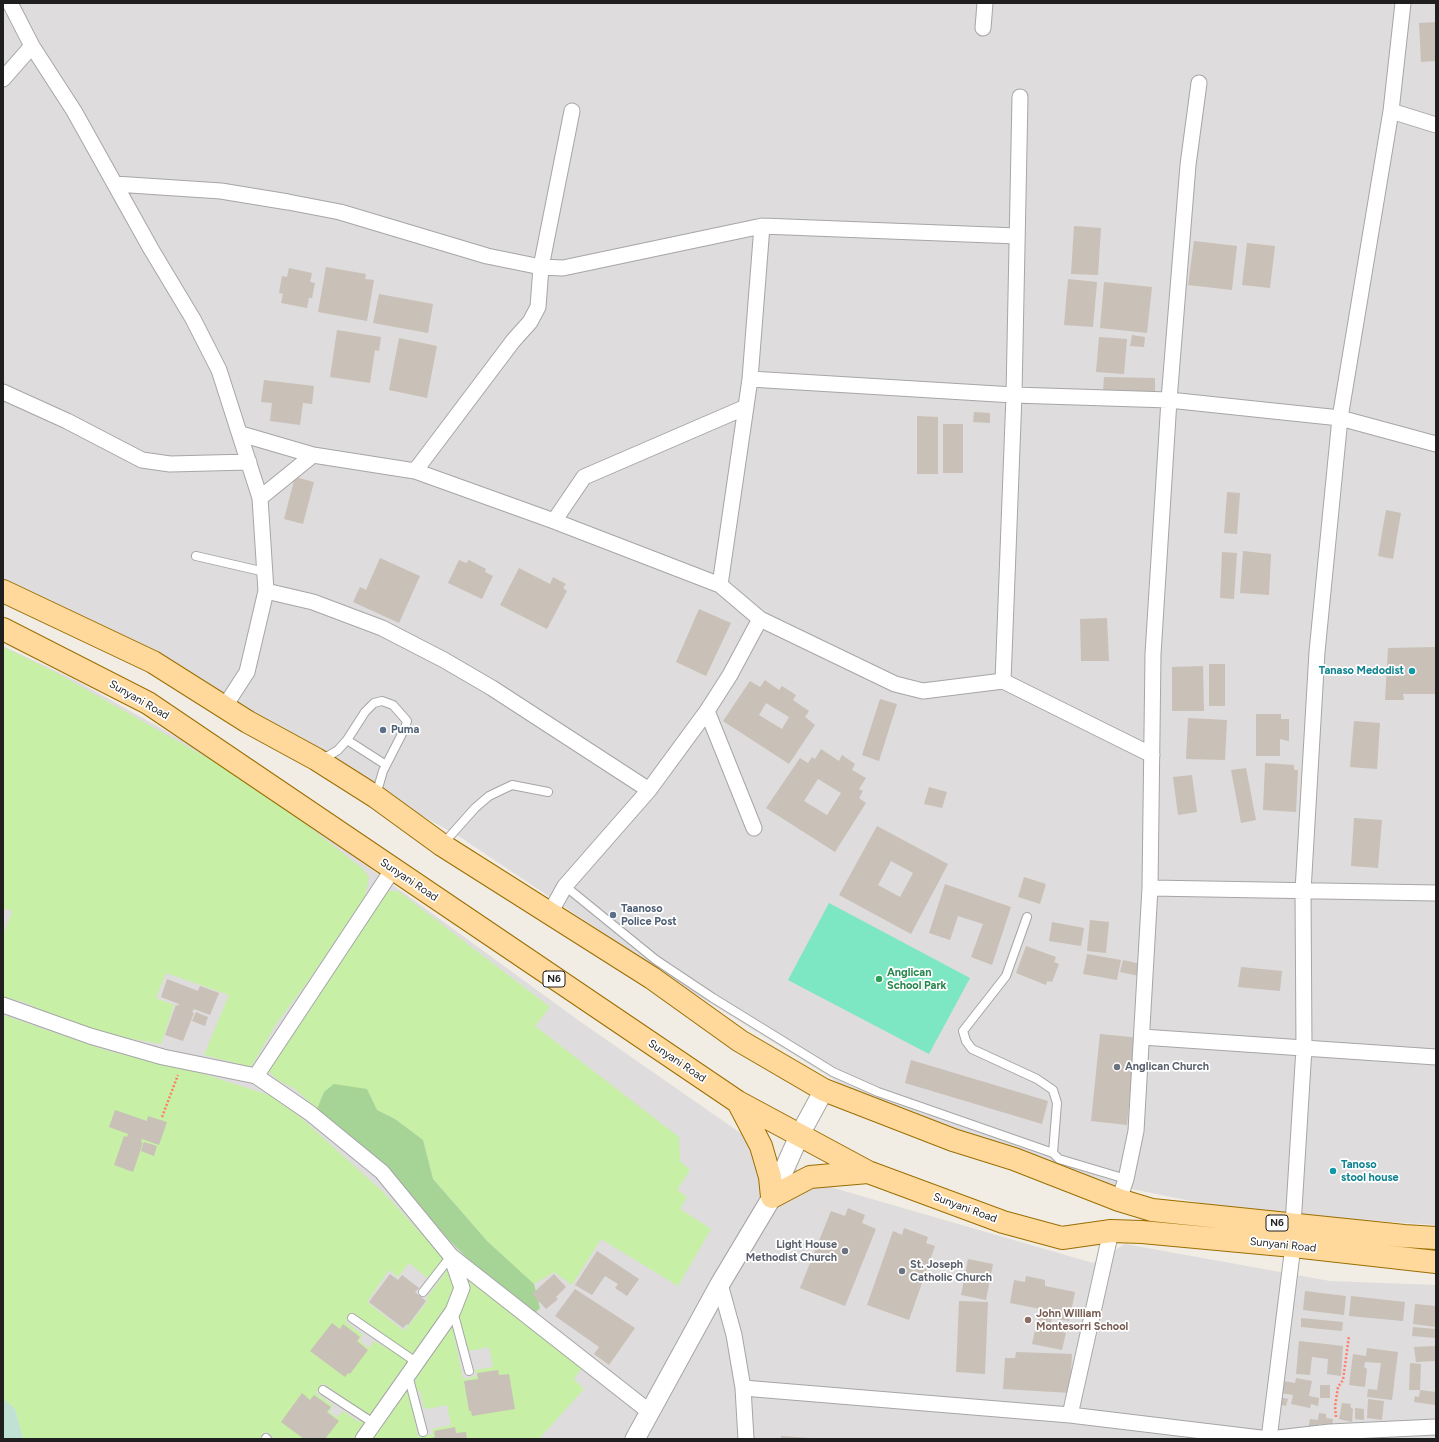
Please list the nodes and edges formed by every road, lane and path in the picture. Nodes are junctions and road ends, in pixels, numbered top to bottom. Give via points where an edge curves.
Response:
1 (10, 3) edge
2 (985, 3) edge
3 (1404, 3) edge
4 (983, 28) dead end
5 (32, 46) junction
6 (3, 79) edge
7 (1199, 83) dead end
8 (1020, 96) dead end
9 (572, 111) dead end
10 (1391, 111) junction
11 (1436, 125) edge
12 (115, 184) junction
13 (762, 226) junction
14 (1017, 236) junction
15 (541, 267) junction
16 (750, 379) junction
17 (3, 392) edge
18 (1014, 394) junction
19 (1169, 400) junction
20 (746, 407) junction
21 (1340, 418) junction
22 (241, 434) junction
23 (1436, 444) edge
24 (313, 455) junction
25 (249, 462) junction
26 (415, 471) junction
27 (260, 498) junction
28 (554, 521) junction
29 (196, 556) dead end
30 (265, 572) junction
31 (720, 585) junction
32 (3, 591) edge
33 (266, 591) junction
34 (760, 619) junction
35 (3, 629) edge
36 (1004, 682) junction
37 (225, 706) junction
38 (707, 711) junction
39 (347, 740) junction
40 (1152, 756) junction
41 (316, 759) junction
42 (386, 765) junction
43 (649, 790) junction
44 (548, 792) dead end
45 (376, 797) junction
46 (754, 828) dead end
47 (442, 845) junction
48 (393, 869) junction
49 (565, 886) junction
50 (1150, 888) junction
51 (1303, 891) junction
52 (1436, 893) edge
53 (550, 913) junction
54 (1027, 917) dead end
55 (3, 1005) edge
56 (1142, 1037) junction
57 (1304, 1048) junction
58 (1436, 1057) edge
59 (183, 1061) junction
60 (256, 1076) junction
61 (824, 1090) junction
62 (738, 1102) junction
63 (162, 1117) dead end
64 (799, 1136) junction
65 (1053, 1153) junction
66 (868, 1172) junction
67 (1126, 1179) junction
68 (772, 1197) junction
69 (1119, 1200) junction
70 (1111, 1231) junction
71 (1293, 1235) junction
72 (1436, 1238) edge
73 (451, 1256) junction
74 (1436, 1262) edge
75 (720, 1284) junction
76 (424, 1292) dead end
77 (453, 1311) junction
78 (352, 1318) dead end
79 (1349, 1336) dead end
80 (416, 1362) junction
81 (469, 1372) dead end
82 (408, 1375) junction
83 (743, 1388) junction
84 (323, 1390) dead end
85 (651, 1413) junction
86 (1070, 1415) junction
87 (1436, 1427) edge
88 (423, 1432) dead end
89 (1339, 1432) junction
90 (368, 1434) edge
91 (635, 1439) edge
92 (746, 1439) edge
93 (1269, 1439) edge

1 - 5 street
2 - 4 street
3 - 10 street
5 - 6 street
5 - 12 street
7 - 19 street via 1188,165
8 - 14 street
9 - 15 street
10 - 11 street
10 - 21 street
12 - 15 street via 221,191 296,203 340,212 486,256
12 - 22 street via 216,364
13 - 14 street
13 - 15 street via 563,268
13 - 16 street
14 - 18 street
15 - 26 street via 538,307 530,322
16 - 18 street
16 - 20 street
17 - 25 street via 67,421 142,460 170,464
18 - 19 street
18 - 36 street
19 - 21 street
19 - 40 street via 1153,654
20 - 28 street via 584,477
20 - 31 street
21 - 23 street
21 - 51 street via 1318,652
22 - 24 street
22 - 25 street
24 - 26 street
24 - 27 street
25 - 27 street
26 - 28 street
27 - 30 street
28 - 31 street
29 - 30 lane
30 - 33 street
31 - 34 street
32 - 37 main road, N6 via 153,662
33 - 37 street via 247,672
33 - 43 street via 313,602 382,628 444,660 492,688
34 - 36 street via 895,684 923,692
34 - 38 street
35 - 48 main road, Sunyani Road / N6 via 148,703
36 - 40 street
37 - 41 main road, N6 via 248,722
38 - 43 street
38 - 46 street
39 - 41 lane via 330,755
39 - 42 lane
39 - 42 lane via 374,703 382,701 393,705 407,721
40 - 50 street
41 - 45 main road, N6
42 - 45 lane
43 - 49 street
44 - 47 lane via 512,785 489,796
45 - 47 main road, N6
47 - 53 main road, N6
48 - 60 street
48 - 62 main road, Sunyani Road / N6
49 - 53 street
49 - 65 lane via 656,960 833,1072 878,1092
50 - 51 street
50 - 56 street
51 - 52 street
51 - 57 street
53 - 61 main road, N6 via 652,978 740,1041
54 - 65 lane via 1006,976 963,1031 972,1049 1037,1079 1053,1090 1057,1103
55 - 59 street via 90,1036
56 - 57 street
56 - 67 street via 1136,1131
57 - 58 street
57 - 71 street
59 - 60 street
59 - 63 path
60 - 73 street via 310,1113 382,1172
61 - 64 street
61 - 69 main road, N6
62 - 64 main road, Sunyani Road / N6
62 - 68 main road via 761,1146 770,1177
64 - 66 main road, Sunyani Road / N6
64 - 68 street
65 - 67 lane via 1060,1159
66 - 68 main road via 810,1177
66 - 70 main road, Sunyani Road / N6 via 1003,1222 1062,1238
67 - 69 street
68 - 75 street
69 - 71 main road, Sunyani Road / N6 via 1152,1210
70 - 71 main road, Sunyani Road / N6
70 - 86 street
71 - 72 main road, Sunyani Road / N6
71 - 74 main road, Sunyani Road / N6
71 - 93 street
73 - 76 lane
73 - 77 street via 462,1288
73 - 85 street
75 - 83 street via 734,1335
75 - 85 street
77 - 80 street
77 - 81 lane
78 - 80 lane
79 - 89 path via 1343,1380 1338,1387 1335,1406
80 - 82 street
82 - 88 lane
82 - 90 street
83 - 86 street
83 - 92 street
84 - 90 lane
85 - 91 street
86 - 93 street
87 - 89 street
89 - 93 street

